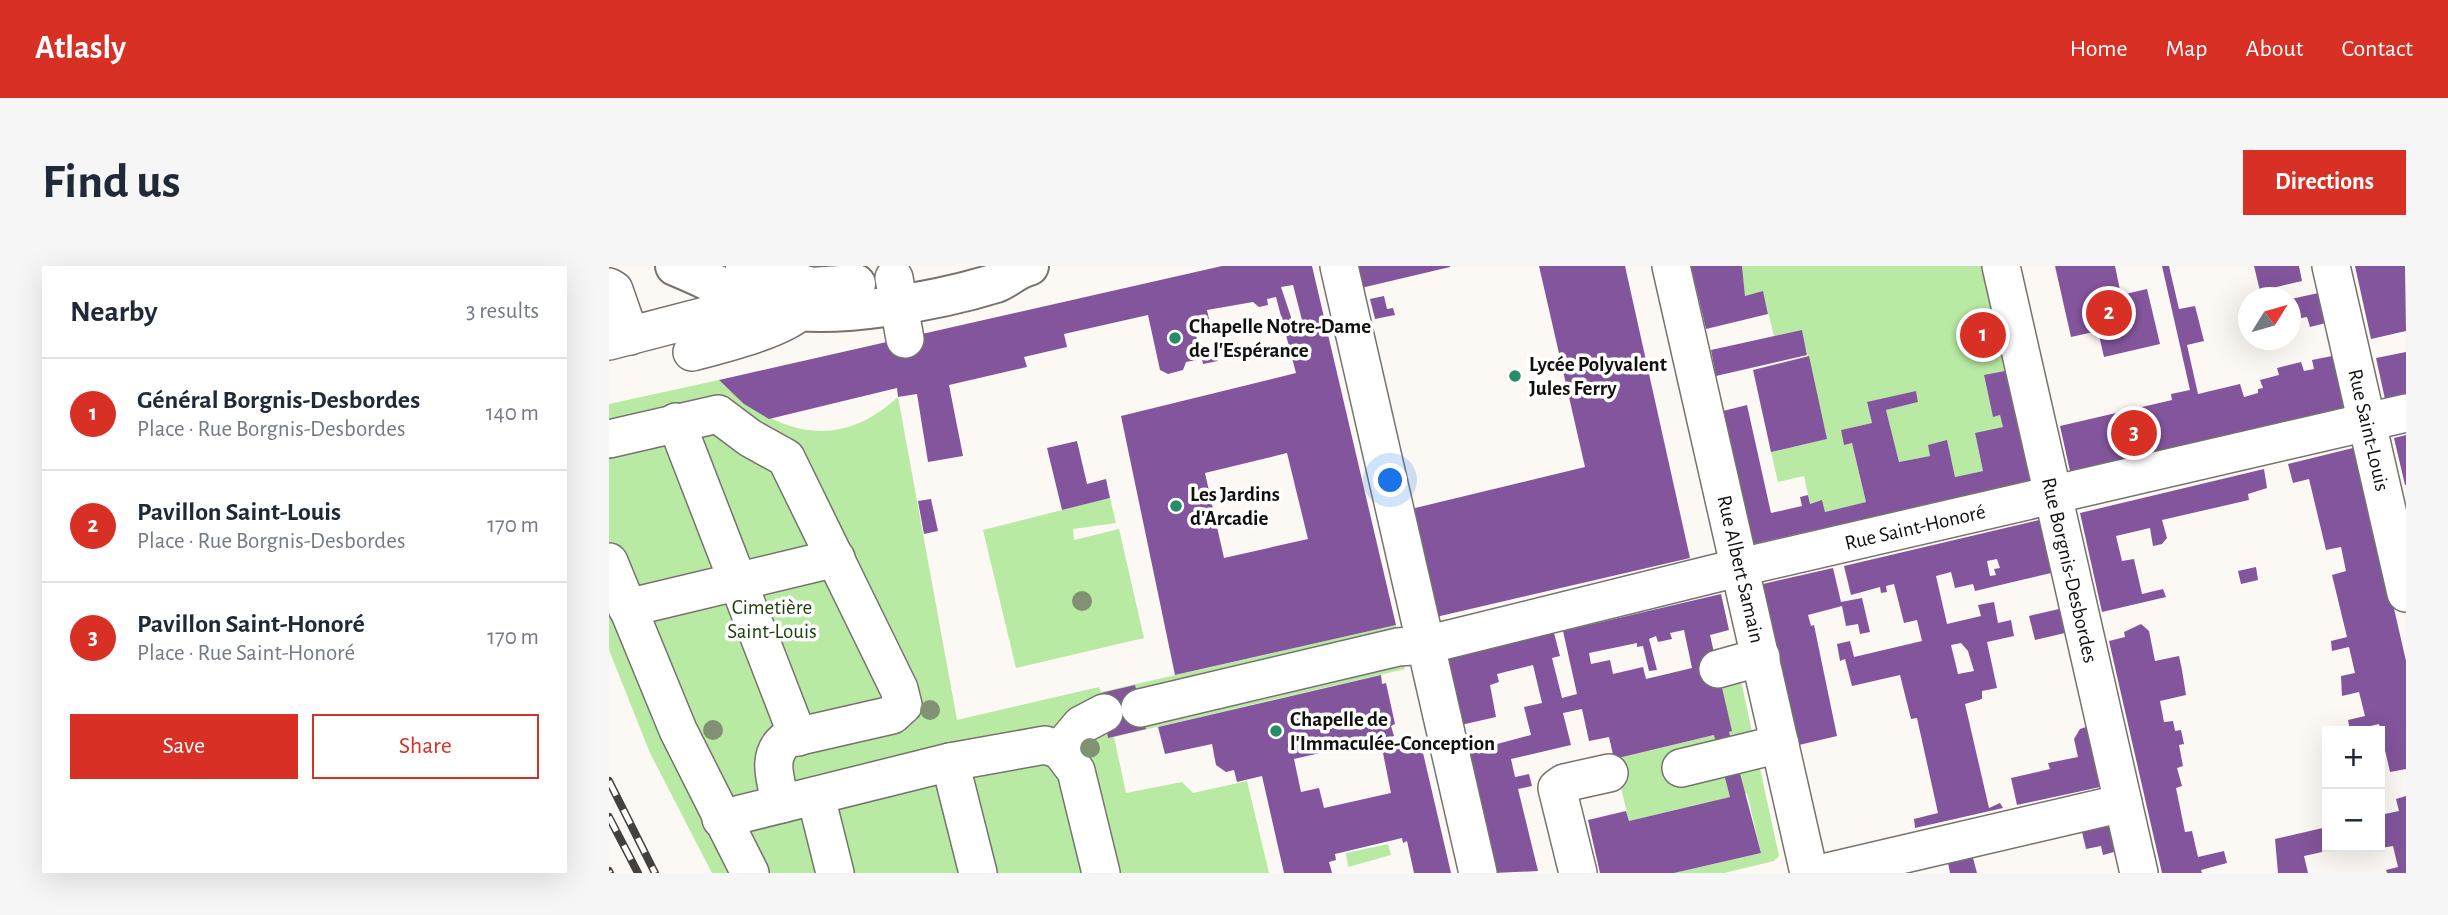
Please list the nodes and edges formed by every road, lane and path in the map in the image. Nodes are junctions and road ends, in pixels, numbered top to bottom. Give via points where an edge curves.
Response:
1 (675, 266) edge
2 (972, 266) edge
3 (1023, 266) edge
4 (1339, 266) edge
5 (1671, 266) edge
6 (2001, 266) edge
7 (2331, 266) edge
8 (749, 283) edge
9 (609, 287) edge
10 (806, 300) junction
11 (899, 307) junction
12 (620, 339) edge
13 (692, 352) dead end
14 (2406, 412) edge
15 (676, 422) junction
16 (2367, 422) junction
17 (609, 439) edge
18 (2052, 495) junction
19 (836, 558) junction
20 (609, 562) edge
21 (1741, 567) junction
22 (738, 583) junction
23 (2406, 593) edge
24 (627, 608) junction
25 (1426, 645) junction
26 (1761, 657) junction
27 (1718, 669) dead end
28 (1140, 708) dead end
29 (1104, 713) dead end
30 (798, 737) junction
31 (1780, 744) junction
32 (1060, 750) junction
33 (950, 762) junction
34 (1681, 768) dead end
35 (1609, 773) dead end
36 (816, 797) junction
37 (2123, 803) junction
38 (781, 804) junction
39 (721, 818) junction
40 (1582, 821) dead end
41 (750, 873) edge
42 (835, 873) edge
43 (978, 873) edge
44 (1101, 873) edge
45 (1478, 873) edge
46 (1578, 873) edge
47 (1595, 873) edge
48 (1809, 873) edge
49 (1823, 873) edge
50 (2139, 873) edge

1 - 8 main road
2 - 11 main road
3 - 11 main road via 998,282
4 - 25 street
5 - 21 street, Rue Albert Samain
6 - 18 street, Rue Borgnis-Desbordes
7 - 16 street, Rue Saint-Louis
8 - 10 main road
8 - 12 street via 736,308
9 - 12 street via 614,290
10 - 11 main road via 854,312
10 - 13 street via 747,337
14 - 16 street, Rue Saint-Honoré
15 - 17 street
15 - 19 street via 718,414 779,452
15 - 22 street
16 - 18 street, Rue Saint-Honoré
16 - 23 street, Rue Saint-Louis
18 - 21 street, Rue Saint-Honoré
18 - 37 street, Rue Borgnis-Desbordes
19 - 22 street
19 - 30 street via 903,705 892,715
20 - 24 street
21 - 25 street, Rue Saint-Honoré
21 - 26 street, Rue Albert Samain
22 - 24 street
22 - 30 street
24 - 39 street
25 - 28 street, Rue Saint-Honoré via 1398,647
25 - 45 street
26 - 27 street
26 - 31 street, Rue Albert Samain
29 - 32 street via 1081,725
30 - 38 street via 787,739 775,754
31 - 34 street
31 - 48 street, Rue Albert Samain
32 - 33 street via 1031,746
32 - 44 street via 1079,779
33 - 36 street
33 - 43 street
35 - 46 street via 1564,782 1557,788
36 - 38 street
36 - 42 street
37 - 49 street
37 - 50 street, Rue Borgnis-Desbordes
38 - 39 street
39 - 41 street
40 - 47 street

